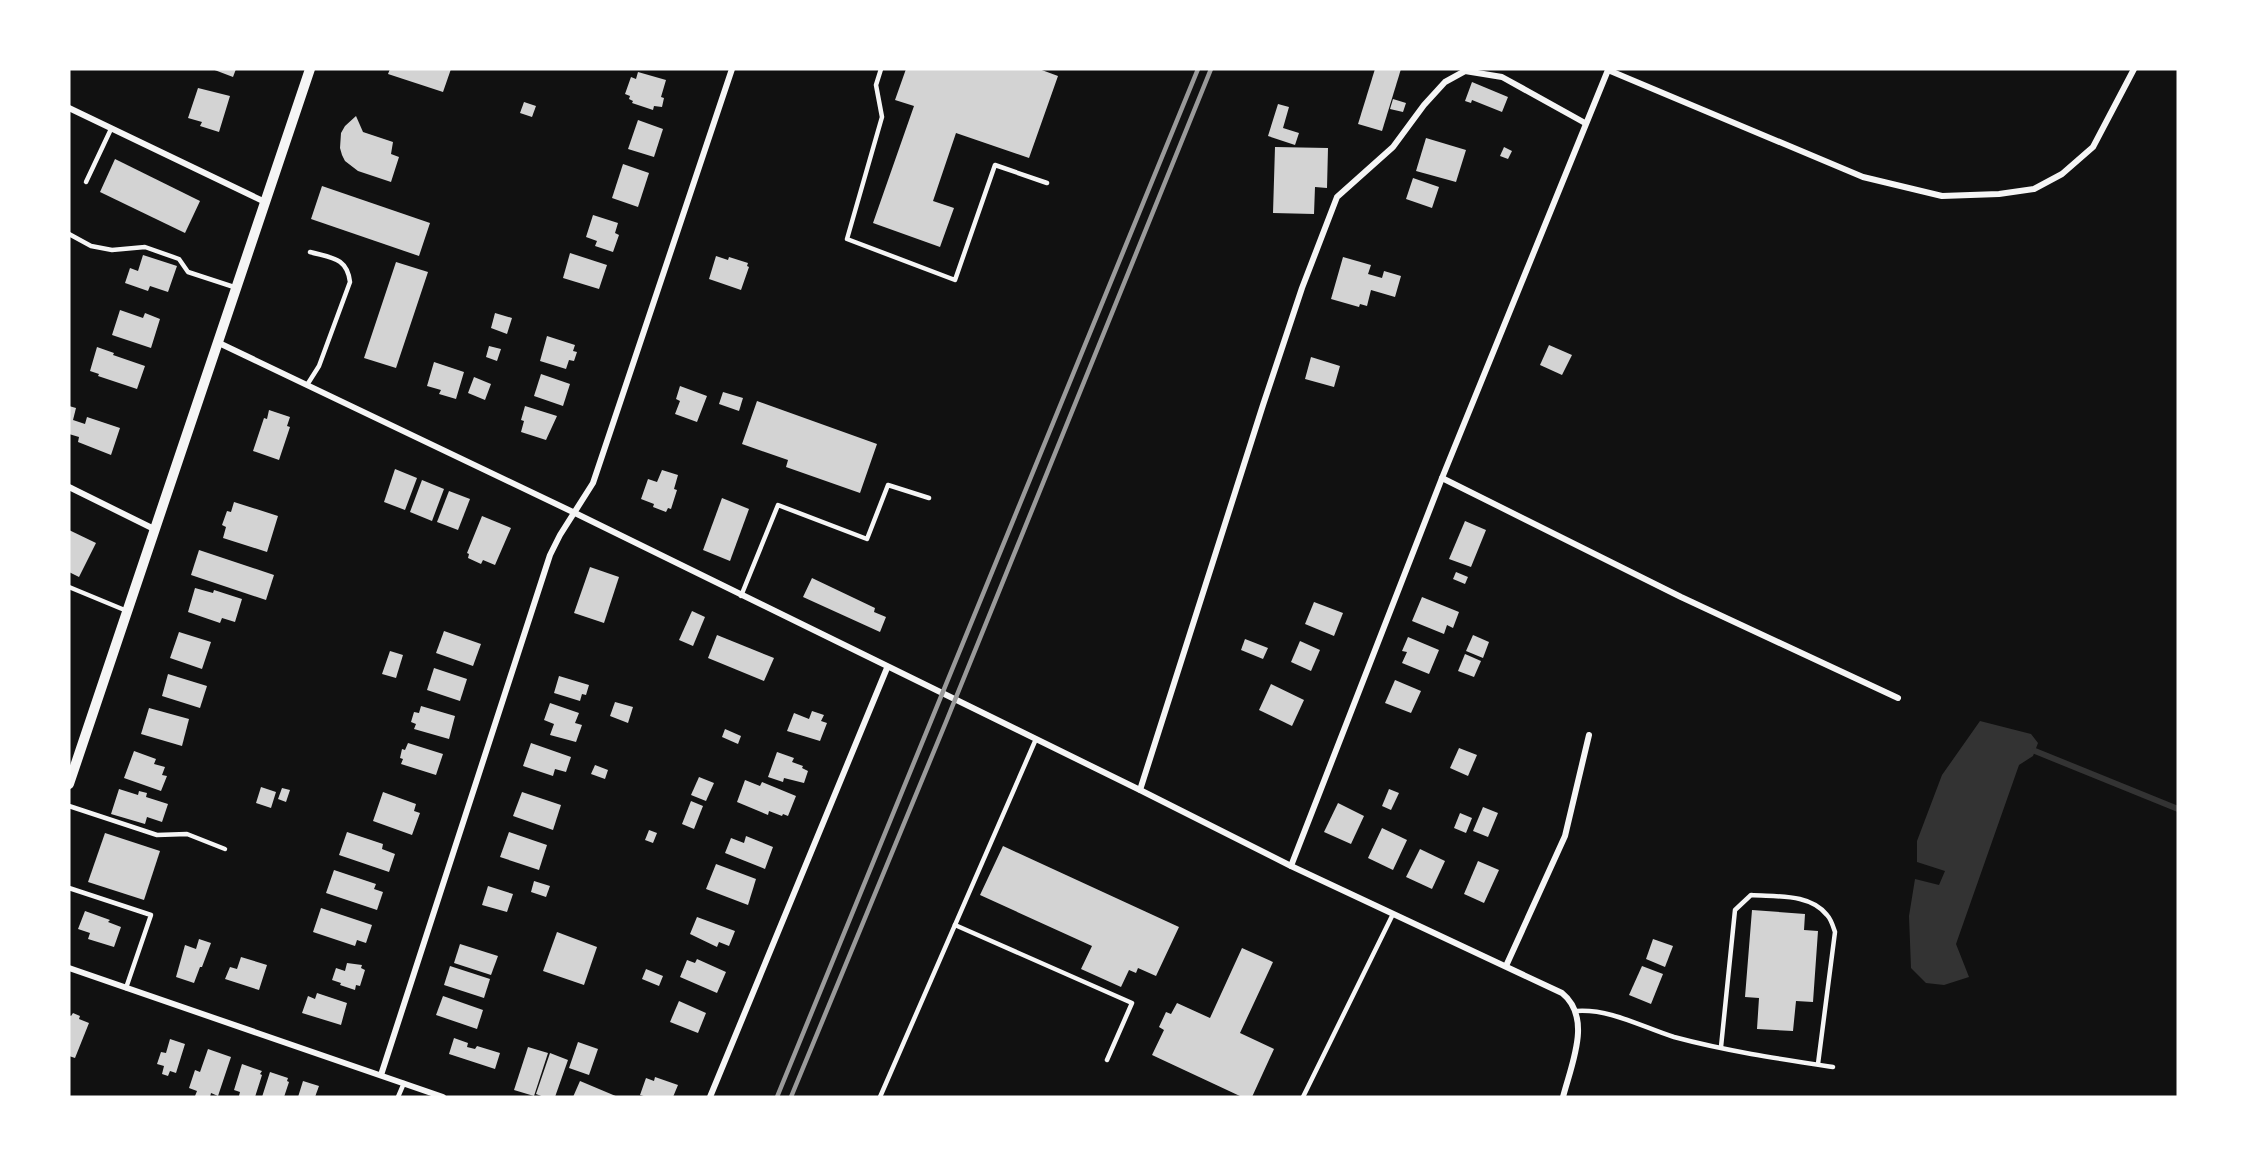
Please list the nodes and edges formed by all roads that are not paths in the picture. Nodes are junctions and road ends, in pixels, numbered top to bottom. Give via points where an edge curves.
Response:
1 (310, 69) edge
2 (732, 69) edge
3 (881, 69) edge
4 (2133, 69) edge
5 (69, 108) edge
6 (1585, 123) junction
7 (111, 129) junction
8 (86, 182) dead end
9 (1047, 183) dead end
10 (265, 202) junction
11 (69, 234) edge
12 (310, 252) dead end
13 (237, 288) junction
14 (219, 343) junction
15 (307, 385) junction
16 (1442, 478) junction
17 (69, 487) edge
18 (929, 498) dead end
19 (575, 513) junction
20 (154, 529) junction
21 (69, 587) edge
22 (741, 596) junction
23 (127, 611) junction
24 (887, 668) junction
25 (1898, 698) dead end
26 (1589, 735) dead end
27 (1036, 739) junction
28 (69, 784) edge
29 (1140, 790) junction
30 (69, 806) edge
31 (225, 849) dead end
32 (1291, 866) junction
33 (69, 888) edge
34 (1393, 914) junction
35 (955, 925) junction
36 (1506, 966) junction
37 (69, 968) edge
38 (126, 988) junction
39 (1577, 1011) junction
40 (1721, 1047) junction
41 (1107, 1060) dead end
42 (1818, 1064) junction
43 (1833, 1066) dead end
44 (381, 1075) junction
45 (404, 1083) junction
46 (398, 1097) edge
47 (443, 1097) edge
48 (710, 1097) edge
49 (880, 1097) edge
50 (1303, 1097) edge
51 (1563, 1097) edge

1 - 10 street
2 - 19 street via 593,483
3 - 9 lane via 876,86 882,117 847,239 955,280 995,165
4 - 6 street via 2093,147 2062,174 2034,189 1999,194 1942,196 1863,177 1608,70
5 - 7 street
6 - 16 street
6 - 29 street via 1502,77 1465,71 1445,82 1393,147 1337,196 1302,288
7 - 8 lane
7 - 10 street
10 - 13 street
11 - 13 lane via 92,246 112,250 145,247 179,259 188,272
12 - 15 lane via 340,261 348,270 350,282 319,366
13 - 14 street
14 - 15 street
14 - 20 street
15 - 19 street
16 - 25 street via 1681,597
16 - 32 street
17 - 20 street
18 - 22 lane via 888,485 867,539 778,505
19 - 22 street
19 - 44 street via 550,555
20 - 23 street
21 - 23 lane
22 - 24 street
23 - 28 street
24 - 27 street
24 - 48 street
26 - 36 street via 1565,836
27 - 29 street
27 - 35 lane
29 - 32 street
30 - 31 lane via 157,835 187,834
32 - 34 street
33 - 38 lane via 151,915
34 - 36 street
34 - 50 lane
35 - 41 lane via 1132,1003
35 - 49 lane
36 - 39 street via 1562,993
37 - 38 street
38 - 44 street
39 - 40 lane via 1604,1012
39 - 51 street via 1578,1039
40 - 42 lane
40 - 42 lane via 1735,910 1751,895 1804,899 1828,915 1835,932
42 - 43 lane
44 - 45 street
45 - 46 lane
45 - 47 street

